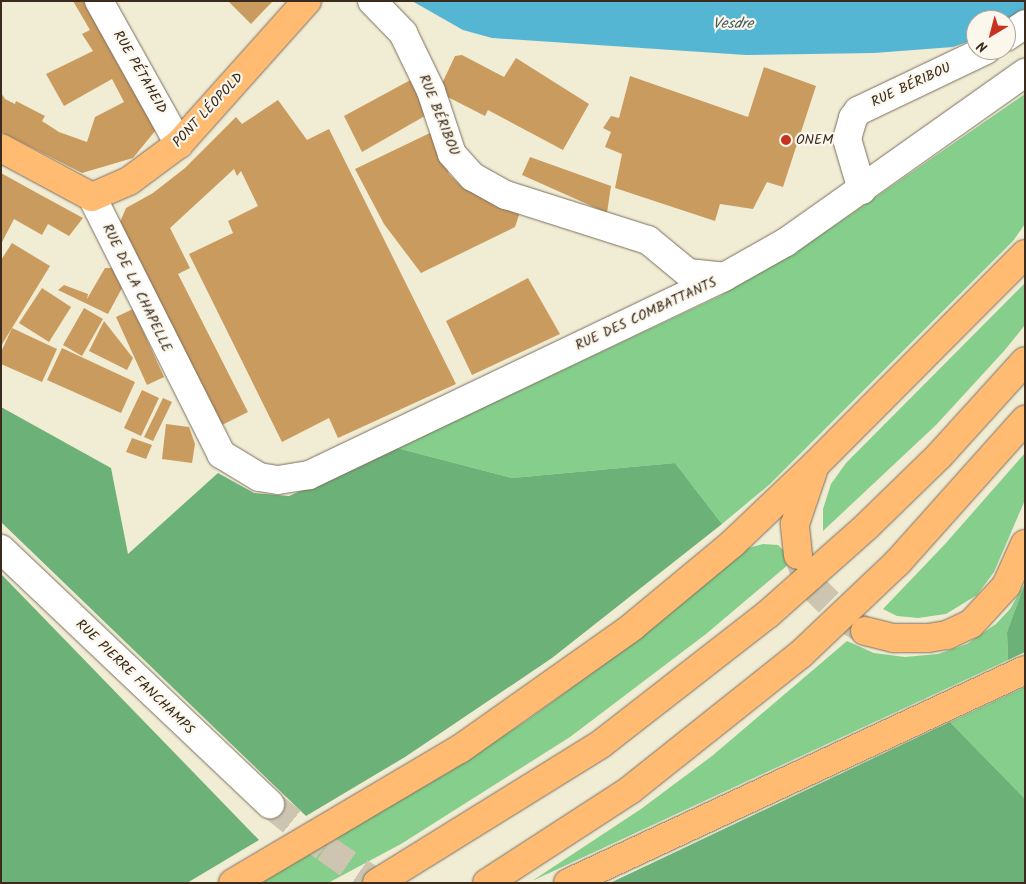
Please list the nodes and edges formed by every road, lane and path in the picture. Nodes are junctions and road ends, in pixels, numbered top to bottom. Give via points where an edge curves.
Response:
1 (100, 1) edge
2 (307, 1) edge
3 (372, 1) edge
4 (966, 60) edge
5 (1025, 73) edge
6 (179, 144) junction
7 (1, 148) edge
8 (862, 190) junction
9 (92, 197) junction
10 (1025, 254) edge
11 (668, 256) junction
12 (724, 277) junction
13 (655, 310) junction
14 (1025, 361) edge
15 (1025, 420) edge
16 (816, 465) junction
17 (236, 466) joint
18 (1025, 544) edge
19 (1, 549) edge
20 (798, 555) tunnel mouth
21 (865, 631) tunnel mouth
22 (1025, 670) edge
23 (270, 804) tunnel mouth
24 (234, 883) edge
25 (377, 883) edge
26 (487, 883) edge
27 (568, 883) edge

1 - 6 street, RUE PÉTAHEID
2 - 6 main road, PONT LÉOPOLD
3 - 11 street, RUE BÉRIBOU via 403,33 431,92 452,154 474,177 506,194 648,240
4 - 8 street, RUE BÉRIBOU via 858,111 851,123 848,139
5 - 8 street, RUE DES COMBATTANTS
6 - 9 main road, PONT LÉOPOLD via 129,181
7 - 9 main road
8 - 12 street, RUE DES COMBATTANTS via 786,242
9 - 17 street, RUE DE LA CHAPELLE via 205,428 221,454
10 - 16 main road
11 - 12 street, RUE BÉRIBOU via 688,273
11 - 13 street via 670,279
12 - 13 street, RUE DES COMBATTANTS
13 - 17 street, RUE DES COMBATTANTS via 309,475 278,480 259,477
14 - 25 main road via 926,469 768,614 600,744
15 - 26 main road via 898,562 801,654 630,790
16 - 20 main road via 795,524
16 - 24 main road via 732,544 559,681 460,749
18 - 21 main road via 1006,586 971,624 946,635 928,638 894,638
19 - 23 street, RUE PIERRE FANCHAMPS
22 - 27 main road

